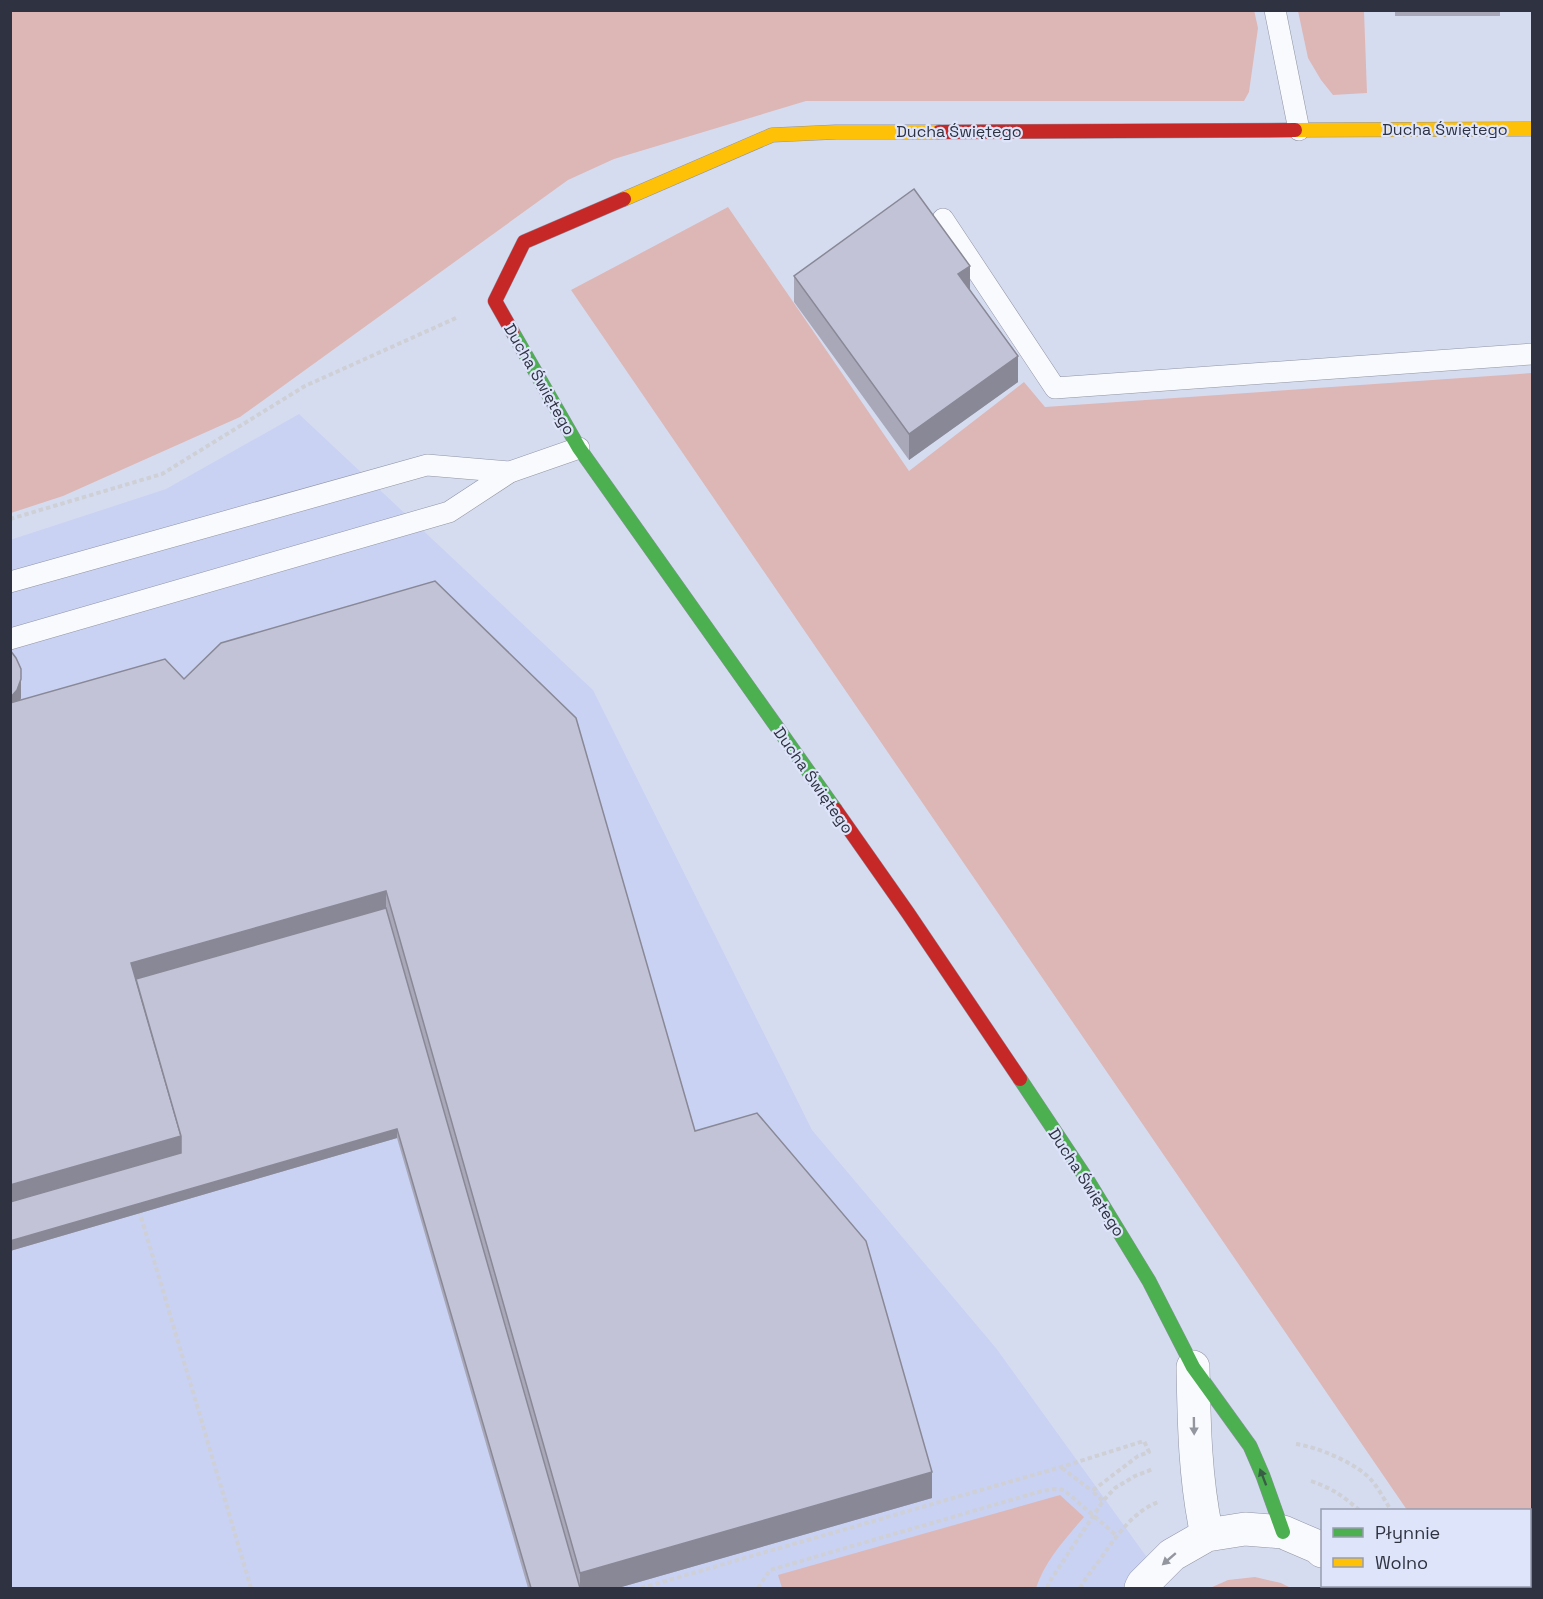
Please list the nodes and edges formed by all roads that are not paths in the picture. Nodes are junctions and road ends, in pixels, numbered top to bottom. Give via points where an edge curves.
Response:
1 (1275, 10) edge
2 (1533, 129) edge
3 (1299, 130) junction
4 (943, 219) dead end
5 (1533, 354) edge
6 (579, 448) junction
7 (510, 472) junction
8 (10, 582) edge
9 (10, 639) edge
10 (1193, 1367) junction
11 (1282, 1532) junction
12 (1207, 1536) junction
13 (1321, 1549) edge
14 (1141, 1588) edge

1 - 3 lane
2 - 3 street, Ducha Świętego
3 - 6 street, Ducha Świętego via 772,135 524,242 495,301
4 - 5 lane via 1054,388
6 - 7 lane
6 - 10 street, Ducha Świętego via 908,913 1088,1181 1149,1281
7 - 8 lane via 427,465
7 - 9 lane via 449,512
11 -> 10 street, Ducha Świętego via 1250,1446
10 -> 12 street, Ducha Świętego via 1195,1458
11 - 12 street via 1245,1528
11 - 13 street
12 -> 14 street via 1172,1555

